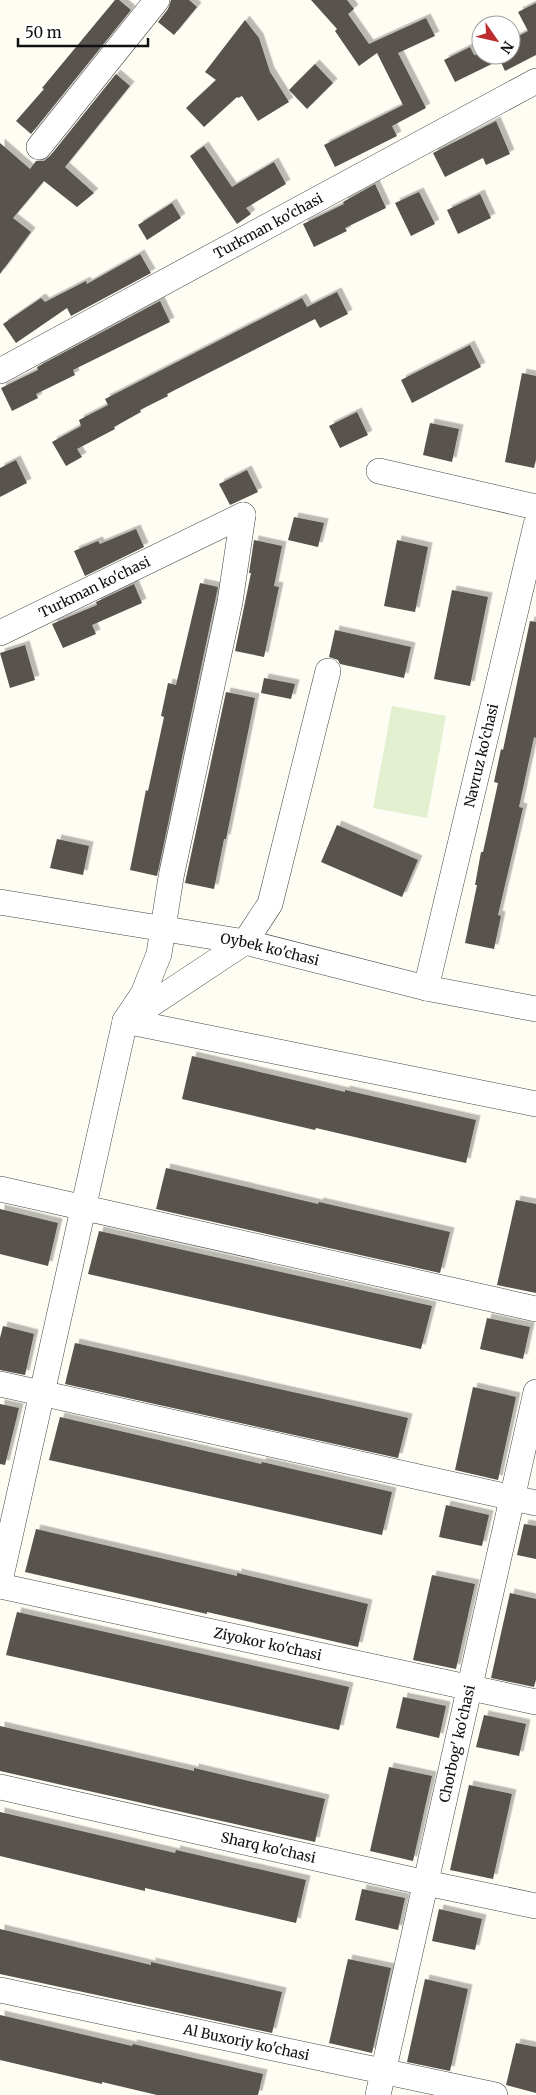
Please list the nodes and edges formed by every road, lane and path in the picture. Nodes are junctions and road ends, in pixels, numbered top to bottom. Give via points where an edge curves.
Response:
1 (157, 0) edge
2 (536, 81) edge
3 (39, 147) dead end
4 (0, 371) edge
5 (378, 471) dead end
6 (536, 508) edge
7 (536, 525) edge
8 (0, 634) edge
9 (328, 671) dead end
10 (0, 902) edge
11 (164, 928) junction
12 (245, 942) junction
13 (426, 988) junction
14 (536, 1009) edge
15 (126, 1021) junction
16 (536, 1104) edge
17 (0, 1189) edge
18 (84, 1208) junction
19 (536, 1309) edge
20 (0, 1384) edge
21 (536, 1392) edge
22 (43, 1393) junction
23 (524, 1501) edge
24 (0, 1581) edge
25 (0, 1586) edge
26 (469, 1688) junction
27 (536, 1702) edge
28 (0, 1787) edge
29 (426, 1883) junction
30 (536, 1906) edge
31 (0, 1990) edge
32 (383, 2071) junction
33 (378, 2095) edge
34 (495, 2095) edge

1 - 3 street
2 - 4 street, Turkman ko'chasi
5 - 6 street
7 - 13 street, Navruz ko'chasi
8 - 11 street, Turkman ko'chasi via 243,515 230,602 171,877
9 - 12 street via 270,904
10 - 11 street, Oybek ko'chasi
11 - 12 street, Oybek ko'chasi
11 - 15 street via 159,954 143,994
12 - 13 street, Oybek ko'chasi
12 - 15 street
13 - 14 street, Oybek ko'chasi
15 - 16 street
15 - 18 street
17 - 18 street
18 - 19 street
18 - 22 street
20 - 22 street
21 - 23 street, Chorbog' ko'chasi
22 - 23 street
22 - 24 street
23 - 26 street, Chorbog' ko'chasi
25 - 26 street, Ziyokor ko'chasi
26 - 27 street, Ziyokor ko'chasi
26 - 29 street, Chorbog' ko'chasi
28 - 29 street, Sharq ko'chasi
29 - 30 street, Sharq ko'chasi
29 - 32 street, Chorbog' ko'chasi
31 - 32 street, Al Buxoriy ko'chasi
32 - 33 street, Chorbog' ko'chasi
32 - 34 street, Al Buxoriy ko'chasi

